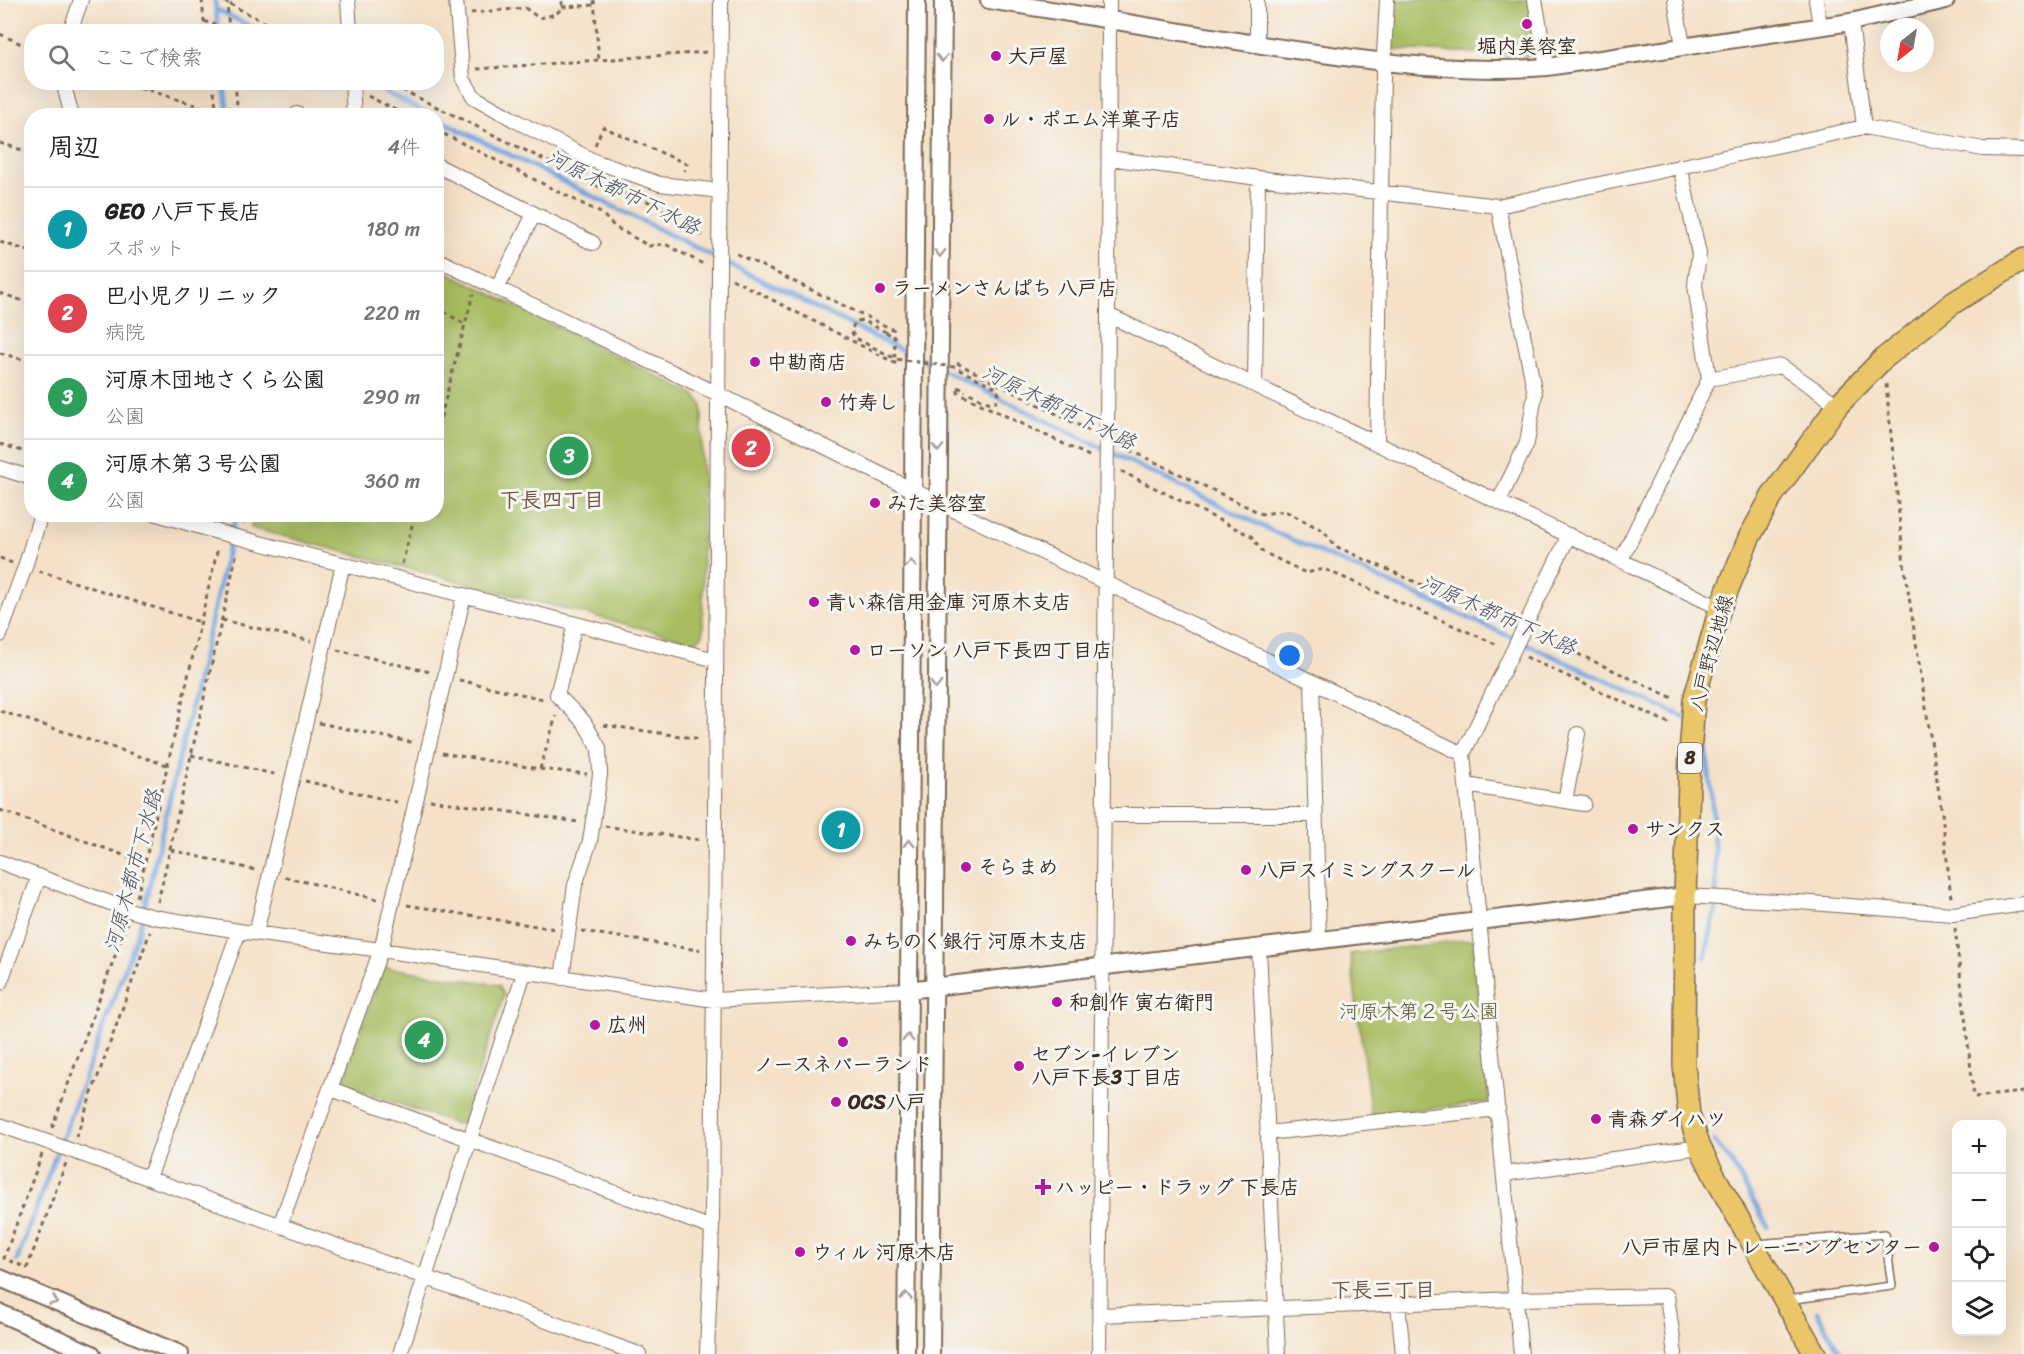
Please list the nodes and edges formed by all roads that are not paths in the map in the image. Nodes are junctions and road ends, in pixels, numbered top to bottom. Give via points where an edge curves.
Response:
1 (81, 0) edge
2 (348, 0) edge
3 (721, 0) edge
4 (917, 0) edge
5 (943, 0) edge
6 (989, 0) edge
7 (1109, 0) edge
8 (1257, 0) edge
9 (1387, 0) edge
10 (1535, 0) edge
11 (1675, 0) edge
12 (1816, 0) edge
13 (1946, 0) edge
14 (457, 7) edge
15 (1109, 18) junction
16 (1851, 22) junction
17 (73, 24) edge
18 (350, 24) edge
19 (1820, 26) junction
20 (1257, 45) junction
21 (1683, 46) junction
22 (1384, 63) junction
23 (1547, 67) junction
24 (65, 90) edge
25 (353, 90) edge
26 (70, 108) edge
27 (354, 108) edge
28 (1864, 127) junction
29 (2024, 150) edge
30 (1109, 158) junction
31 (1680, 166) junction
32 (444, 169) edge
33 (1258, 178) junction
34 (720, 191) junction
35 (1380, 192) junction
36 (1498, 206) junction
37 (534, 214) junction
38 (593, 243) dead end
39 (2024, 259) edge
40 (444, 263) edge
41 (497, 289) junction
42 (1108, 315) junction
43 (1709, 379) junction
44 (1255, 384) junction
45 (718, 394) junction
46 (1838, 405) junction
47 (1377, 443) junction
48 (0, 468) edge
49 (24, 476) edge
50 (912, 490) junction
51 (1499, 501) junction
52 (937, 502) junction
53 (39, 522) edge
54 (184, 522) edge
55 (1569, 535) junction
56 (1621, 560) junction
57 (343, 564) junction
58 (1106, 582) junction
59 (464, 595) junction
60 (1720, 608) junction
61 (575, 624) junction
62 (0, 635) edge
63 (716, 660) junction
64 (1312, 682) junction
65 (1578, 734) dead end
66 (1463, 754) junction
67 (1466, 785) junction
68 (1565, 801) junction
69 (1584, 804) dead end
70 (1104, 815) junction
71 (1315, 815) junction
72 (0, 862) edge
73 (39, 877) junction
74 (1685, 896) junction
75 (2024, 904) edge
76 (1479, 921) junction
77 (239, 931) junction
78 (256, 933) junction
79 (1319, 941) junction
80 (1259, 948) junction
81 (381, 950) junction
82 (1102, 966) junction
83 (524, 973) junction
84 (562, 978) junction
85 (0, 983) edge
86 (933, 987) junction
87 (908, 990) junction
88 (714, 1000) junction
89 (332, 1089) junction
90 (1498, 1109) junction
91 (0, 1125) edge
92 (1267, 1133) junction
93 (471, 1140) junction
94 (1700, 1148) junction
95 (1504, 1174) junction
96 (149, 1178) junction
97 (280, 1225) junction
98 (712, 1228) junction
99 (1754, 1244) junction
100 (426, 1277) junction
101 (0, 1278) edge
102 (1516, 1299) junction
103 (1786, 1300) junction
104 (1398, 1304) junction
105 (1275, 1308) junction
106 (0, 1313) edge
107 (1100, 1315) junction
108 (153, 1349) edge
109 (92, 1354) edge
110 (180, 1354) edge
111 (400, 1354) edge
112 (636, 1354) edge
113 (707, 1354) edge
114 (906, 1354) edge
115 (931, 1354) edge
116 (1100, 1354) edge
117 (1278, 1354) edge
118 (1403, 1354) edge
119 (1521, 1354) edge
120 (1675, 1354) edge
121 (1815, 1354) edge

1 - 17 street
2 - 18 street
3 - 34 street
4 - 50 street
5 -> 52 street
6 - 15 street
7 - 15 street
8 - 20 street
9 - 22 street
10 - 23 street
11 - 21 street
12 - 19 street
13 - 16 street
14 - 34 street via 463,79 474,97 588,158 660,184
15 - 20 street
15 - 30 street
16 - 19 street
16 - 28 street
19 - 21 street
20 - 22 street
21 - 23 street
22 - 23 street via 1506,70
22 - 35 street
24 - 26 street
25 - 27 street
28 - 29 street via 1983,150
28 - 31 street
30 - 33 street
30 - 42 street
31 - 36 street
31 - 43 street via 1699,255 1695,285
32 - 37 street
33 - 35 street
33 - 44 street
34 - 45 street
35 - 36 street
35 - 47 street
36 - 51 street via 1535,394 1527,443
37 - 38 street
37 - 41 street
39 - 46 main road, 八戸野辺地線 / 8 via 1953,303 1883,359
40 - 41 street
41 - 45 street
42 - 44 street
42 - 58 street
43 - 46 street via 1781,366
43 - 56 street
44 - 47 street
45 - 50 street
45 - 63 street
46 - 60 main road, 八戸野辺地線 / 8 via 1772,496 1749,537
47 - 51 street
48 - 49 street
50 - 52 street
87 -> 50 street
51 - 55 street
52 - 58 street
52 -> 86 street
53 - 62 street
54 - 57 street
55 - 56 street
55 - 66 street
56 - 60 street
57 - 59 street
57 - 78 street
58 - 64 street
58 - 70 street
59 - 61 street
59 - 81 street
60 - 74 main road, 八戸野辺地線 / 8 via 1694,700
61 - 63 street
61 - 84 street via 557,695 584,722 599,748 600,775 590,841 575,885
63 - 88 street
64 - 66 street
64 - 71 street
65 - 68 street
66 - 67 street
67 - 68 street
67 - 76 street
68 - 69 street
70 - 71 street
70 - 82 street
71 - 79 street
72 - 73 street
73 - 77 street via 154,917
73 - 85 street
74 - 75 street via 1953,914
74 - 76 street
74 - 94 main road, 八戸野辺地線 / 8 via 1684,1065 1689,1115
76 - 79 street
76 - 90 street
77 - 78 street
77 - 96 street
78 - 81 street
79 - 80 street
80 - 82 street
80 - 92 street
81 - 83 street
81 - 89 street
82 - 86 street
82 - 107 street
83 - 84 street
83 - 93 street
84 - 88 street
86 - 87 street
86 - 115 street
87 - 88 street
114 -> 87 street
88 - 98 street
89 - 93 street
89 - 97 street
90 - 92 street
90 - 95 street
91 - 96 street
92 - 105 street
93 - 98 street
93 - 100 street
94 - 95 street
94 - 99 main road, 八戸野辺地線 / 8
95 - 102 street
96 - 97 street
97 - 100 street
98 - 113 street
99 - 103 main road, 八戸野辺地線 / 8
99 - 103 lane via 1885,1234 1892,1286
100 - 111 street
100 - 112 street
101 -> 108 street
102 - 104 street
102 - 119 street
102 - 120 street via 1667,1296
103 - 121 main road, 八戸野辺地線 / 8
104 - 105 street
104 - 118 street
105 - 107 street
105 - 117 street
106 - 109 street
107 - 116 street
108 - 110 street

